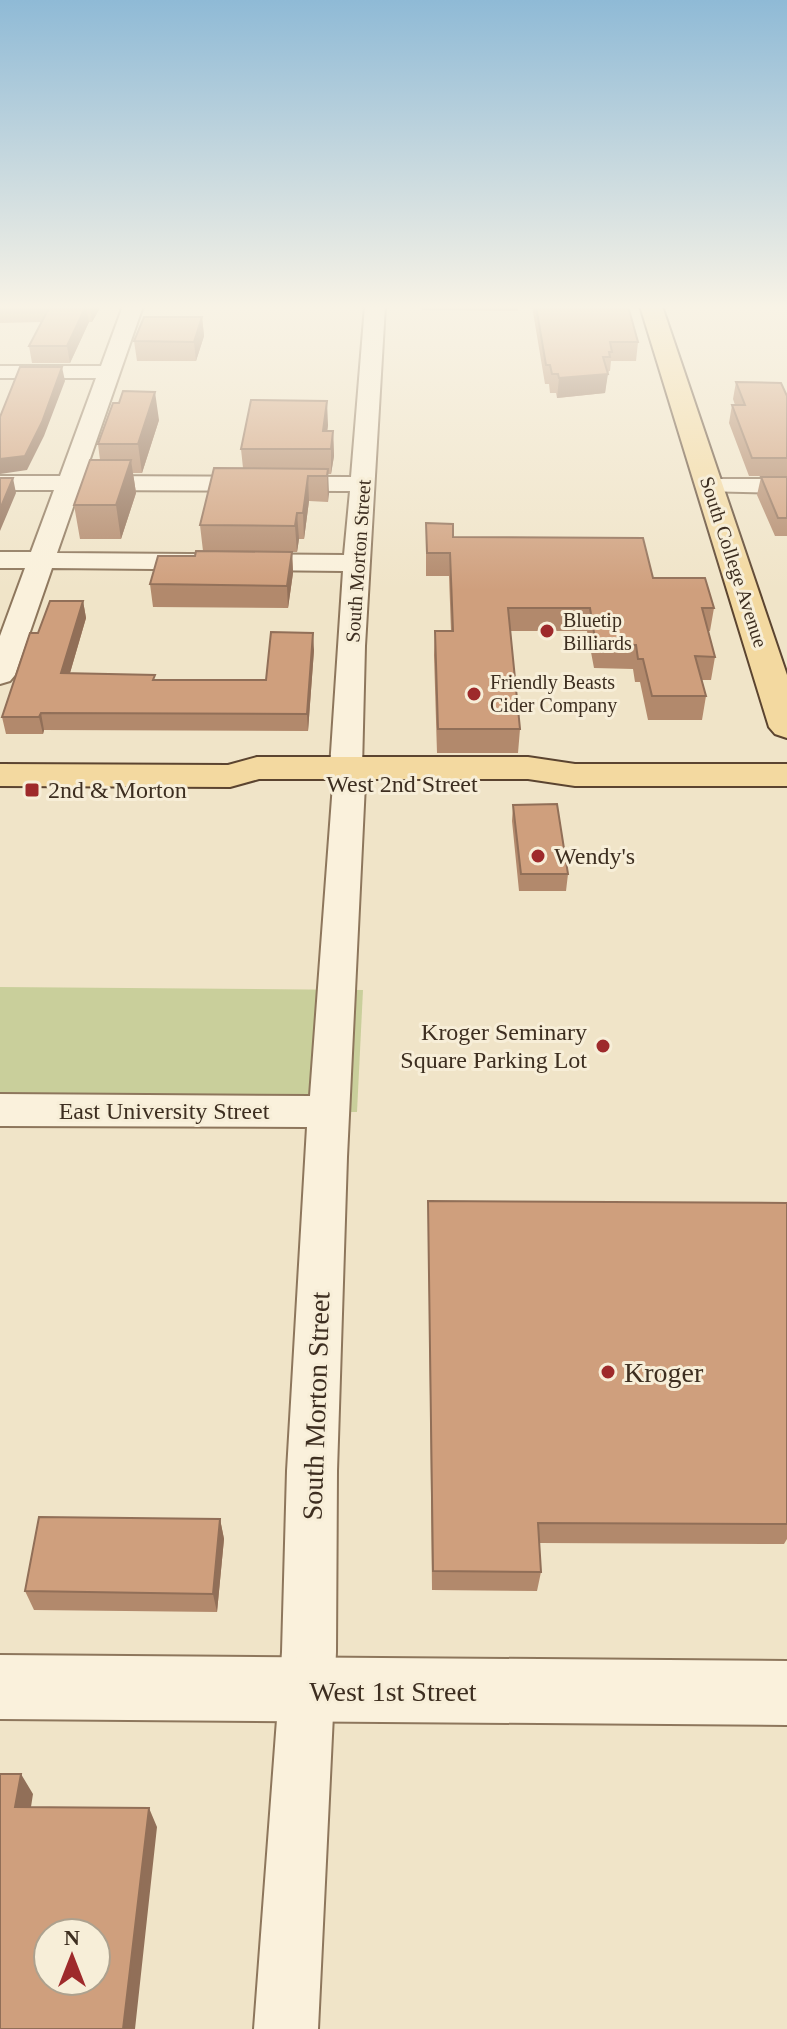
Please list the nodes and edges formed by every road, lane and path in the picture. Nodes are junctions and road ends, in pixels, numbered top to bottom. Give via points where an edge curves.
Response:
1 (99, 401) edge
2 (369, 401) edge
3 (682, 401) edge
4 (0, 483) edge
5 (69, 483) junction
6 (364, 484) junction
7 (709, 486) junction
8 (787, 486) edge
9 (0, 560) edge
10 (41, 560) junction
11 (356, 563) junction
12 (0, 675) edge
13 (787, 727) edge
14 (0, 775) edge
15 (787, 775) edge
16 (348, 776) junction
17 (0, 1110) edge
18 (328, 1112) junction
19 (0, 1687) edge
20 (306, 1691) junction
21 (787, 1693) edge
22 (286, 2029) edge

1 - 5 street
2 - 6 street, South Morton Street
3 - 7 main road, South College Avenue
4 - 5 street
5 - 6 street
5 - 10 street
6 - 11 street, South Morton Street
7 - 8 street
7 - 13 main road, South College Avenue
9 - 10 street
10 - 11 street
10 - 12 street
11 - 16 street, South Morton Street
14 - 16 main road, West 2nd Street via 230,776 253,784
15 - 16 main road, West 2nd Street via 575,775 531,784
16 - 18 street, South Morton Street
17 - 18 street, East University Street
18 - 20 street, South Morton Street
19 - 20 street, West 1st Street
20 - 21 street, West 1st Street
20 - 22 street, South Morton Street

